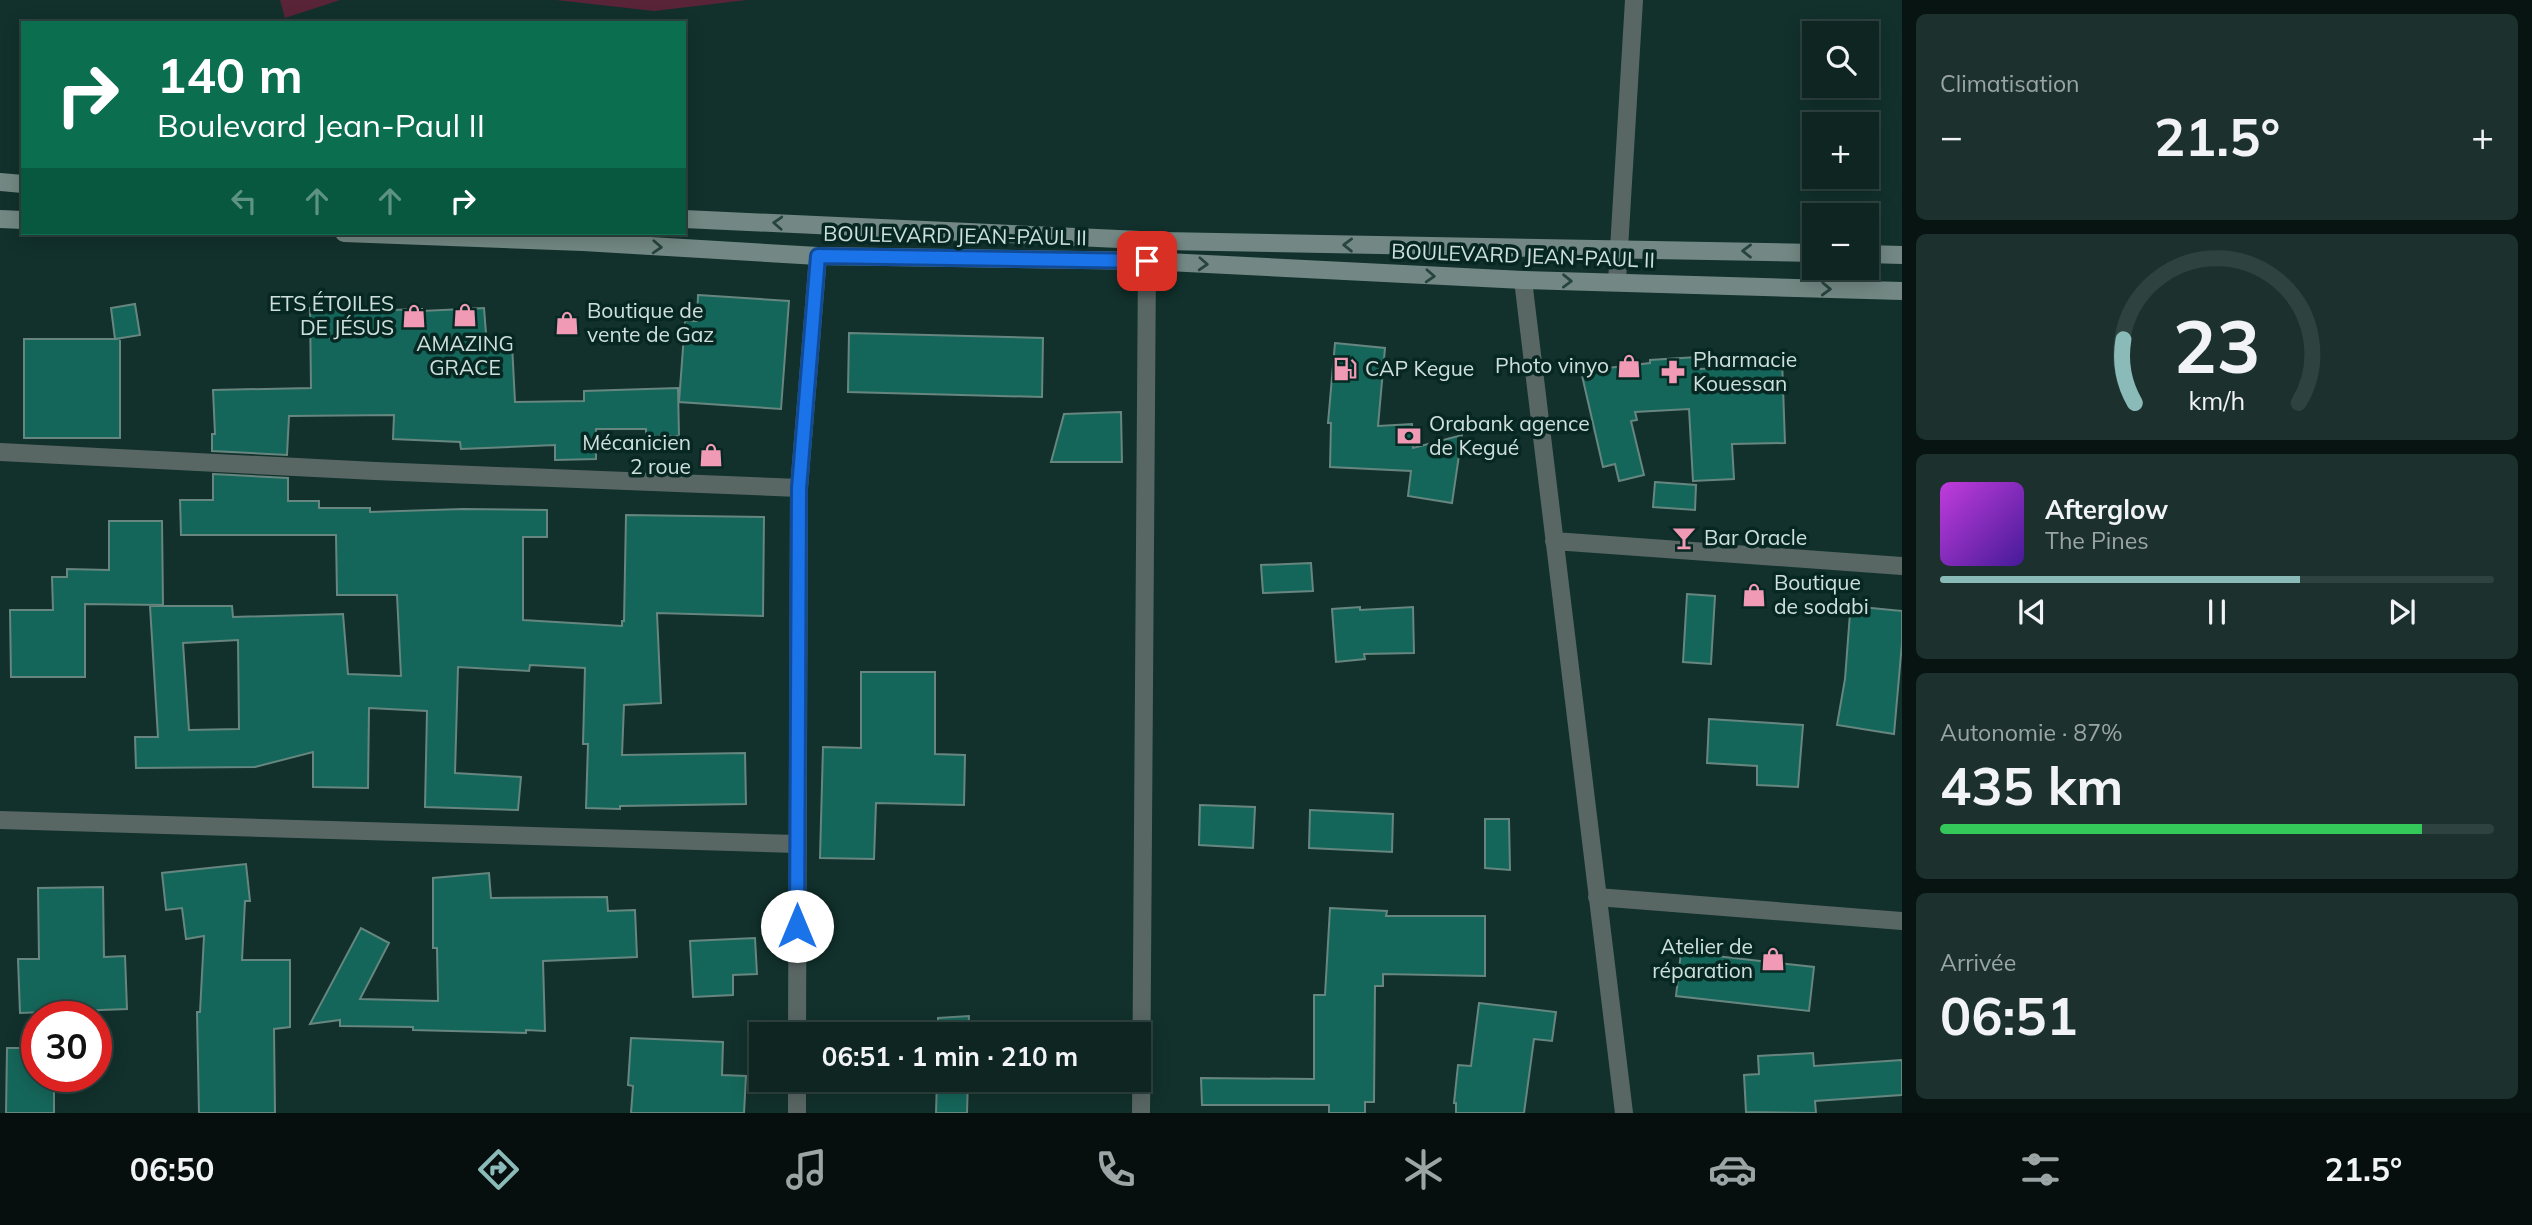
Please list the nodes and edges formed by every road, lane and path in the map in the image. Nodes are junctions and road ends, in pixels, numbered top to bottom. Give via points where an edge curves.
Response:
1 (1634, 0) edge
2 (0, 182) edge
3 (21, 184) edge
4 (0, 219) edge
5 (686, 219) edge
6 (21, 220) edge
7 (397, 235) edge
8 (1619, 249) junction
9 (1802, 253) edge
10 (1879, 254) edge
11 (1902, 255) edge
12 (818, 256) junction
13 (1147, 261) junction
14 (1524, 280) junction
15 (1617, 282) junction
16 (1902, 291) edge
17 (0, 452) edge
18 (799, 488) junction
19 (1554, 541) junction
20 (1902, 566) edge
21 (0, 820) edge
22 (797, 844) junction
23 (1597, 897) junction
24 (1902, 921) edge
25 (797, 1022) edge
26 (797, 1092) edge
27 (797, 1113) edge
28 (1141, 1113) edge
29 (1624, 1113) edge

1 - 8 street
2 - 3 main road
4 - 6 main road
8 -> 5 main road, BOULEVARD JEAN-PAUL II via 1162,241
7 -> 12 main road, BOULEVARD JEAN-PAUL II
9 -> 8 main road, BOULEVARD JEAN-PAUL II
8 - 15 street
10 - 11 main road
12 - 13 main road, BOULEVARD JEAN-PAUL II
12 - 18 street
13 -> 14 main road, BOULEVARD JEAN-PAUL II
13 - 28 street
14 -> 15 main road, BOULEVARD JEAN-PAUL II
14 - 19 street
15 -> 16 main road, BOULEVARD JEAN-PAUL II
17 - 18 street
18 - 22 street
19 - 20 street
19 - 23 street
21 - 22 street
22 - 25 street
23 - 24 street
23 - 29 street
26 - 27 street

